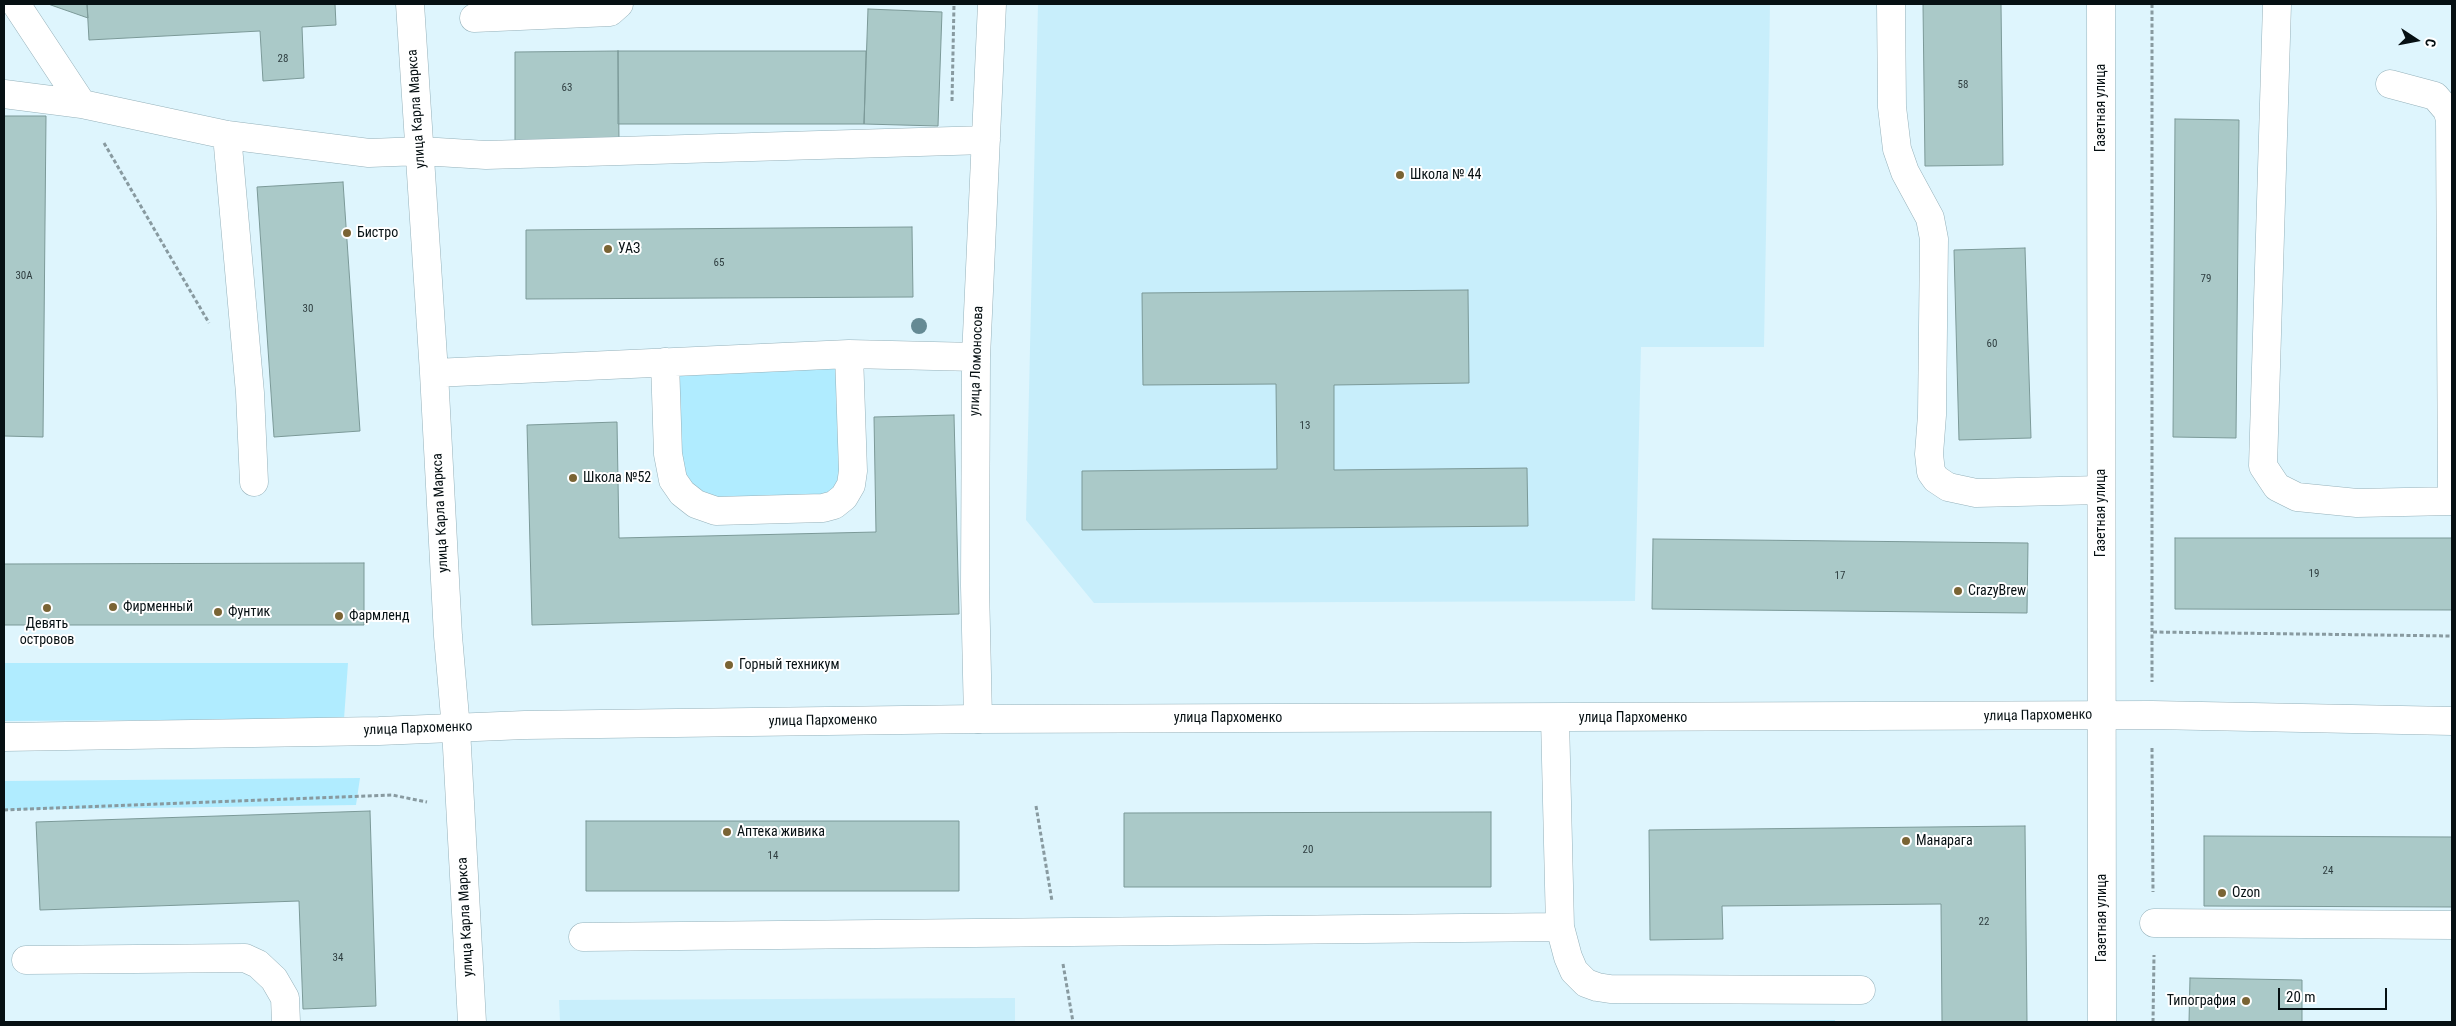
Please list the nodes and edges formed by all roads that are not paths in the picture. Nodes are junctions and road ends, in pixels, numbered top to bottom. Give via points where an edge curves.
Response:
1 (16, 4) edge
2 (410, 4) edge
3 (620, 4) edge
4 (992, 4) edge
5 (1891, 4) edge
6 (2101, 4) edge
7 (2277, 4) edge
8 (474, 18) dead end
9 (2390, 84) dead end
10 (4, 94) edge
11 (82, 104) junction
12 (227, 135) junction
13 (986, 140) junction
14 (420, 151) junction
15 (849, 354) junction
16 (976, 358) junction
17 (665, 362) junction
18 (434, 373) junction
19 (254, 482) dead end
20 (2101, 490) junction
21 (2452, 501) edge
22 (2101, 715) junction
23 (1555, 718) junction
24 (978, 719) junction
25 (2452, 721) edge
26 (456, 728) junction
27 (4, 737) edge
28 (2154, 923) road end
29 (2452, 925) edge
30 (1560, 927) junction
31 (583, 937) dead end
32 (26, 960) dead end
33 (1861, 990) dead end
34 (286, 1022) edge
35 (472, 1022) edge
36 (2102, 1022) edge

1 - 11 main road
2 - 14 main road, улица Карла Маркса
3 - 8 main road via 610,12
4 - 13 main road, улица Ломоносова
5 - 20 main road via 1892,108 1897,148 1905,172 1930,218 1934,239 1931,472 1948,487 1976,493
6 - 20 main road, Газетная улица
7 - 21 main road via 2263,466 2277,487 2297,497 2357,503
9 - 21 main road via 2435,96 2450,119
10 - 11 main road
11 - 12 main road
12 - 14 main road via 369,153
12 - 19 main road via 250,393
13 - 14 main road via 486,155
13 - 16 main road, улица Ломоносова
14 - 18 main road, улица Карла Маркса
15 - 16 main road
15 - 17 main road
15 - 17 main road via 853,471 844,498 823,508 716,511 696,504 682,493 672,480 668,454
16 - 24 main road, улица Ломоносова
17 - 18 main road
18 - 26 main road, улица Карла Маркса
20 - 22 main road, Газетная улица
22 - 23 main road, улица Пархоменко
22 - 25 main road, улица Пархоменко
22 - 36 main road, Газетная улица
23 - 24 main road, улица Пархоменко
23 - 30 main road
24 - 26 main road, улица Пархоменко
26 - 27 main road, улица Пархоменко
26 - 35 main road, улица Карла Маркса
28 - 29 main road
30 - 31 main road
30 - 33 main road via 1574,972 1586,983 1597,987
32 - 34 main road via 245,958 274,978 286,998

